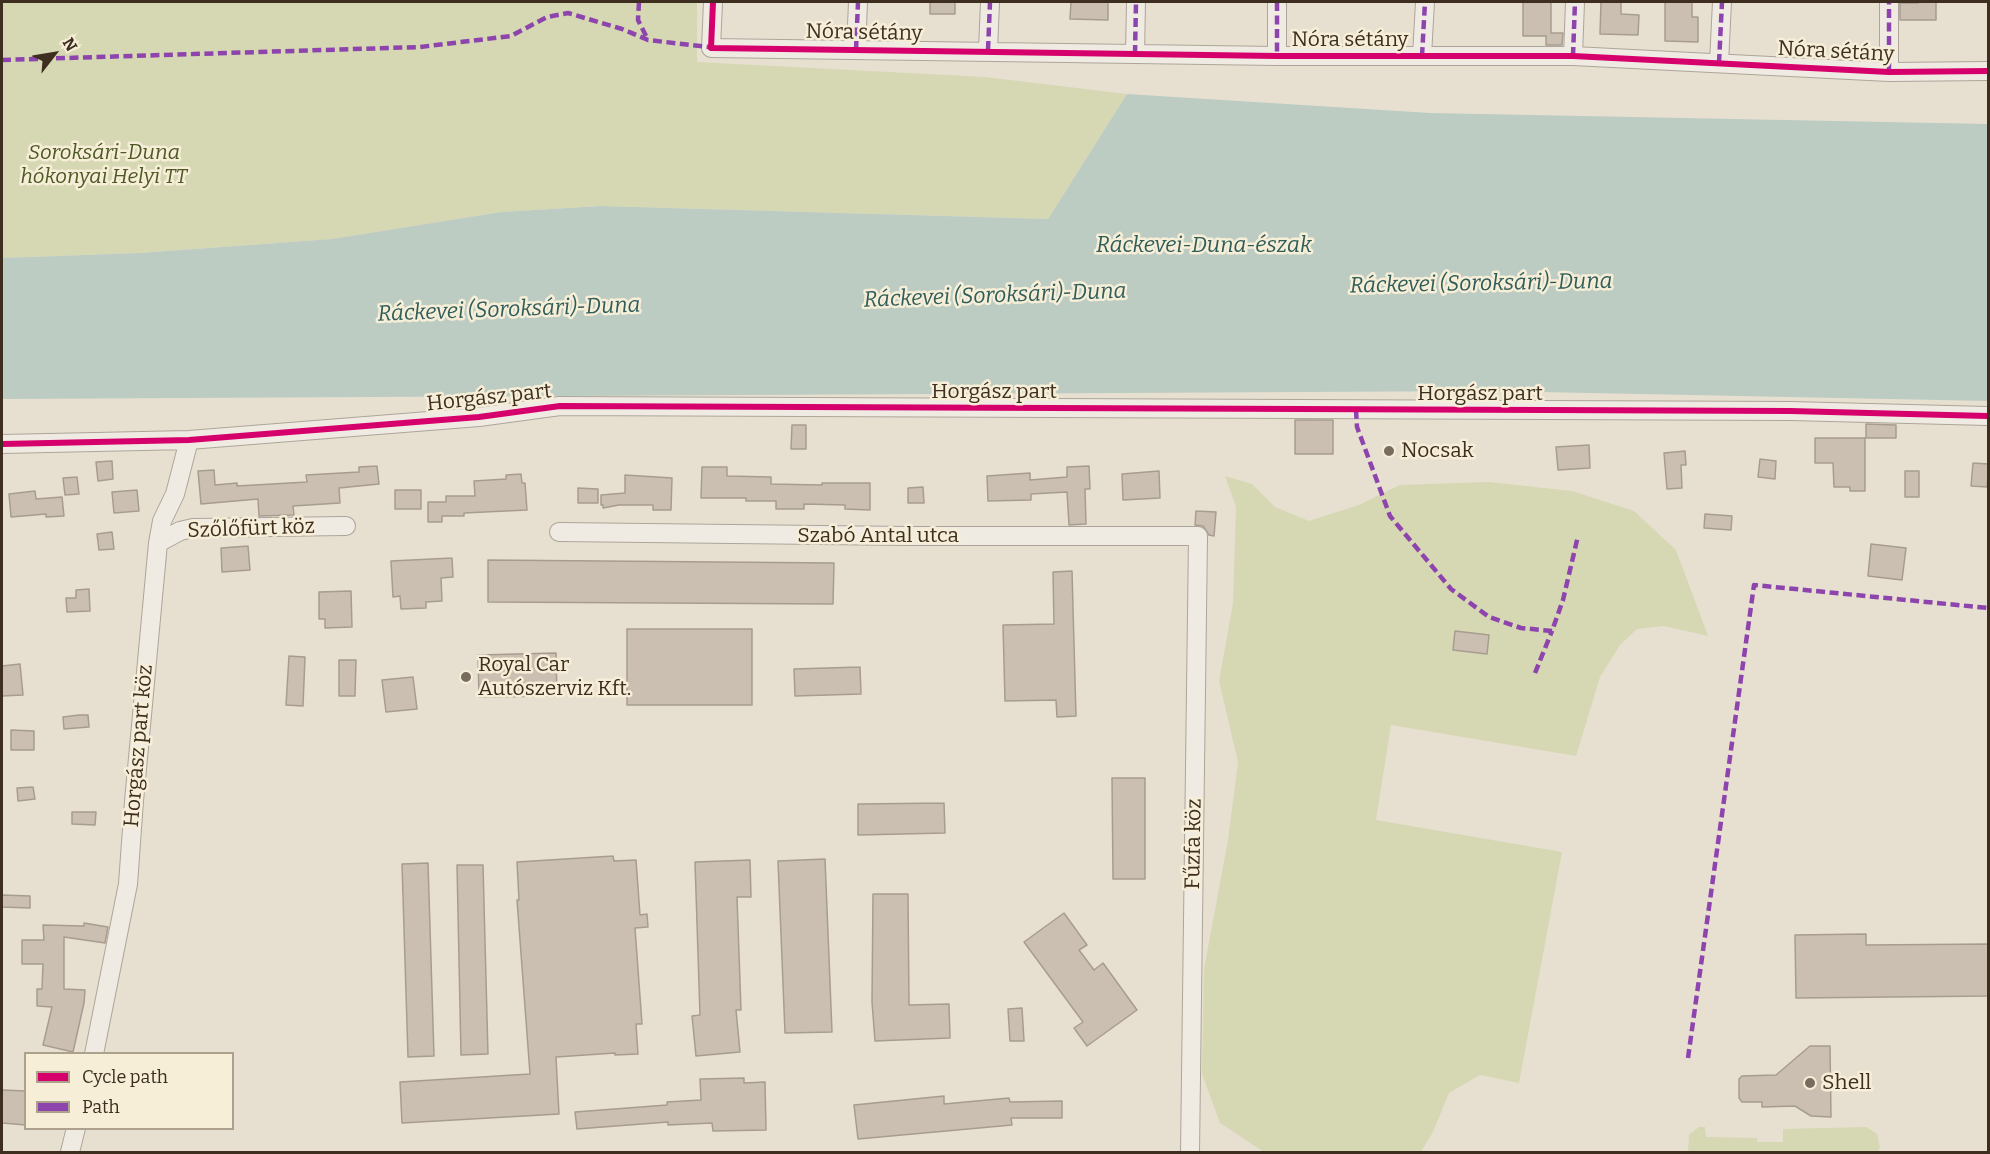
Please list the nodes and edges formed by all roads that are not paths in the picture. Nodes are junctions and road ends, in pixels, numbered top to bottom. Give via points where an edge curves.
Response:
1 (713, 2) edge
2 (858, 2) edge
3 (990, 2) edge
4 (1136, 2) edge
5 (1277, 2) edge
6 (1425, 2) edge
7 (1575, 2) edge
8 (1722, 2) edge
9 (1889, 2) edge
10 (856, 50) junction
11 (988, 50) junction
12 (1135, 54) junction
13 (1277, 56) junction
14 (1422, 56) junction
15 (1573, 56) junction
16 (1719, 63) junction
17 (1989, 71) edge
18 (1889, 72) junction
19 (1989, 416) edge
20 (189, 440) junction
21 (2, 444) edge
22 (346, 526) dead end
23 (559, 532) dead end
24 (1198, 537) joint
25 (158, 543) junction
26 (94, 1052) edge
27 (76, 1130) edge
28 (70, 1152) edge
29 (1190, 1152) edge

1 - 10 street, Nóra sétány via 711,48
2 - 10 street
3 - 11 street
4 - 12 street
5 - 13 street
6 - 14 street
7 - 15 street
8 - 16 street
9 - 18 street
10 - 11 street, Nóra sétány
11 - 12 street, Nóra sétány
12 - 13 street, Nóra sétány
13 - 14 street, Nóra sétány
14 - 15 street, Nóra sétány
15 - 16 street, Nóra sétány
16 - 18 street, Nóra sétány
17 - 18 street, Nóra sétány
19 - 20 street, Horgász part via 1790,411 560,406 479,417
20 - 21 street, Horgász part
20 - 25 street, Horgász part köz
22 - 25 street, Szőlőfürt köz via 193,528
23 - 24 street, Szabó Antal utca
24 - 29 street, Fűzfa köz
25 - 26 street, Horgász part köz via 128,884
27 - 28 street

